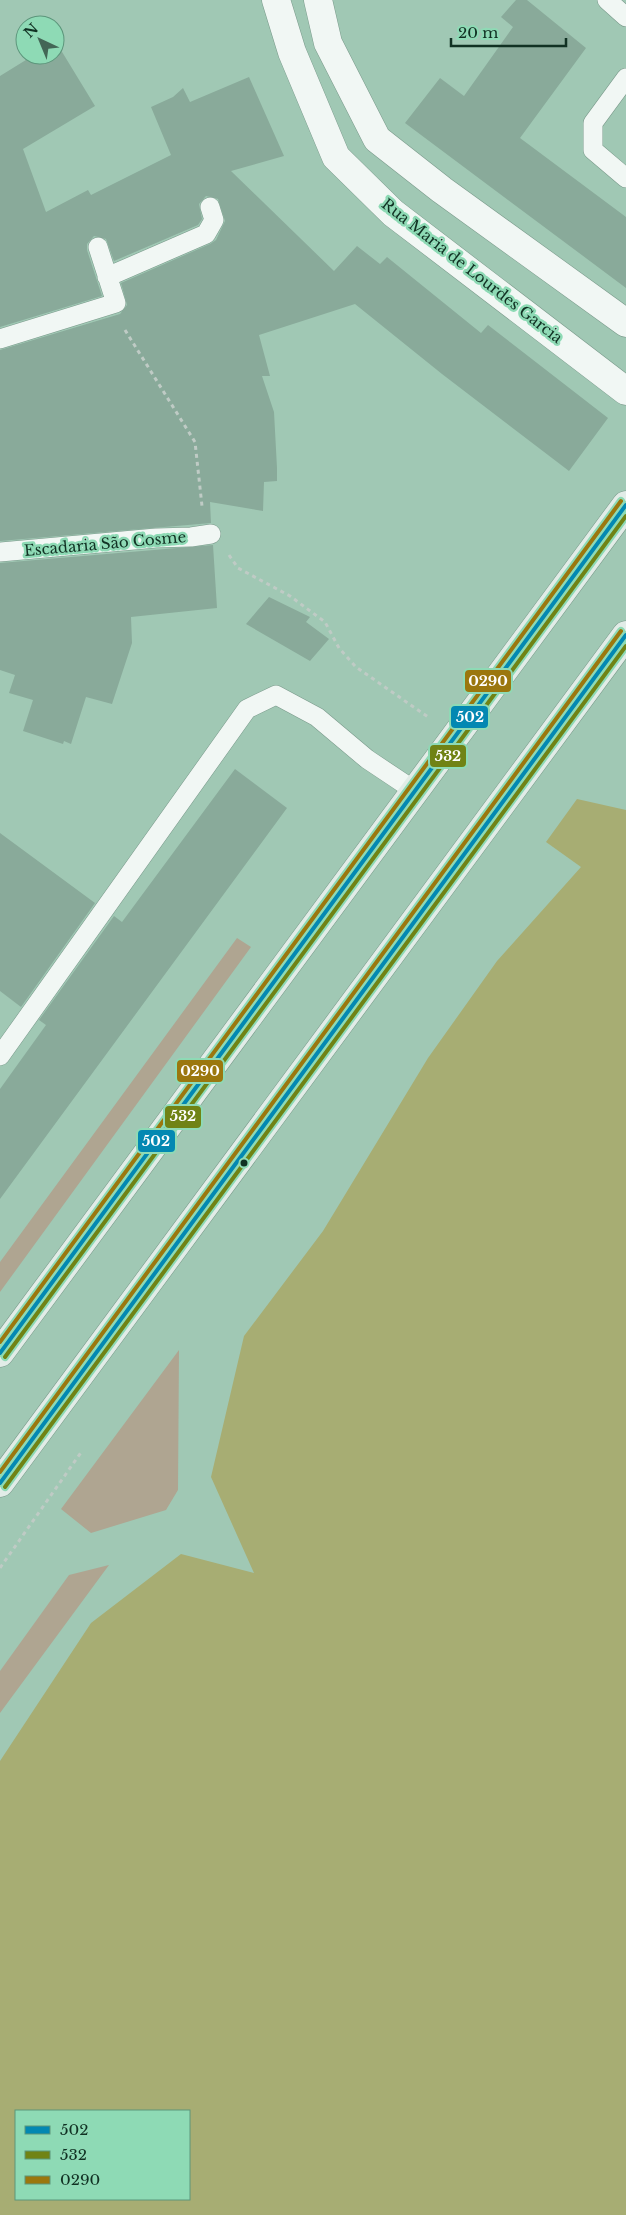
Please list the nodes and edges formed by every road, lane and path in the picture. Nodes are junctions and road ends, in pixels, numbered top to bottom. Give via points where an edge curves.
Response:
1 (276, 0) edge
2 (318, 0) edge
3 (607, 0) edge
4 (626, 17) edge
5 (626, 78) edge
6 (626, 178) edge
7 (210, 207) dead end
8 (98, 247) dead end
9 (107, 276) junction
10 (116, 303) junction
11 (626, 324) edge
12 (0, 338) edge
13 (626, 392) edge
14 (626, 505) edge
15 (211, 534) junction
16 (0, 552) edge
17 (626, 636) edge
18 (456, 736) junction
19 (415, 791) junction
20 (0, 1056) edge
21 (0, 1353) edge
22 (82, 1452) dead end
23 (0, 1483) edge
24 (0, 1568) edge

1 - 13 street, Rua Maria de Lourdes Garcia via 292,52 336,157 393,212
2 - 11 street via 328,43 377,139
3 - 4 lane
5 - 6 lane via 593,123 594,150
7 - 9 lane via 214,220 206,234
8 - 9 lane
9 - 10 lane
10 - 12 lane
10 - 15 path, Escadaria São Cosme via 124,329 195,442 204,523
14 - 18 main road
15 - 16 lane, Escadaria São Cosme
15 - 18 path, Escadaria São Cosme via 238,568 290,596 325,622 339,648 356,667
17 - 23 main road
18 - 19 main road
19 - 20 lane via 317,717 276,695 248,709
19 - 21 main road
22 - 24 path

